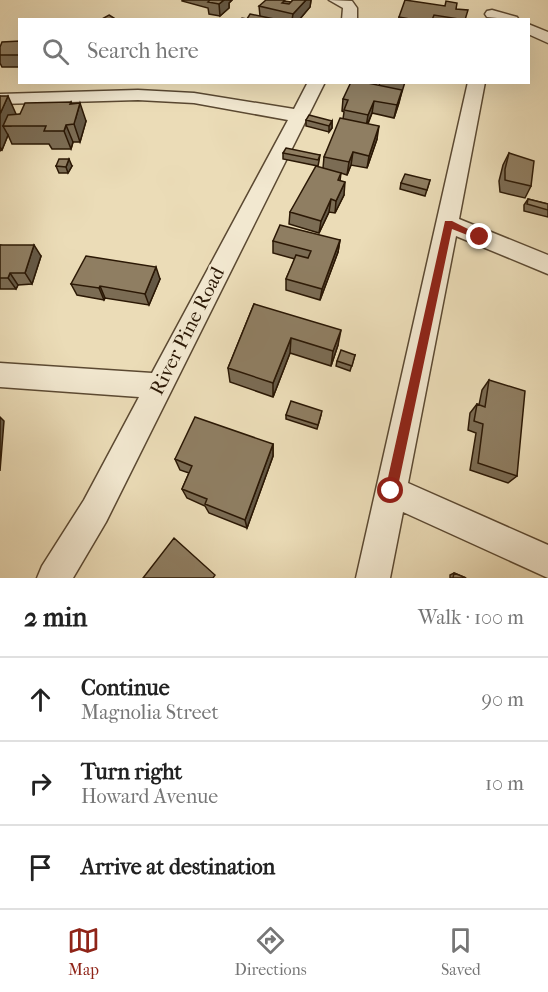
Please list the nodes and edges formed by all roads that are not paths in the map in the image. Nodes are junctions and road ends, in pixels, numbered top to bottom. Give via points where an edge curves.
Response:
1 (336, 0) edge
2 (493, 11) edge
3 (349, 18) edge
4 (508, 18) edge
5 (530, 29) edge
6 (548, 38) edge
7 (316, 84) edge
8 (477, 84) edge
9 (0, 99) edge
10 (299, 116) junction
11 (448, 224) junction
12 (548, 265) edge
13 (0, 375) edge
14 (159, 386) junction
15 (391, 491) junction
16 (548, 562) edge
17 (54, 578) edge
18 (373, 578) edge

1 - 3 street via 350,8
2 - 4 street
5 - 6 street
7 - 10 street, River Pine Road
8 - 11 street
9 - 10 street via 138,95 194,98
10 - 14 street, River Pine Road
11 - 12 street
11 - 15 street
13 - 14 street
14 - 17 street, River Pine Road via 95,511
15 - 16 street
15 - 18 street

